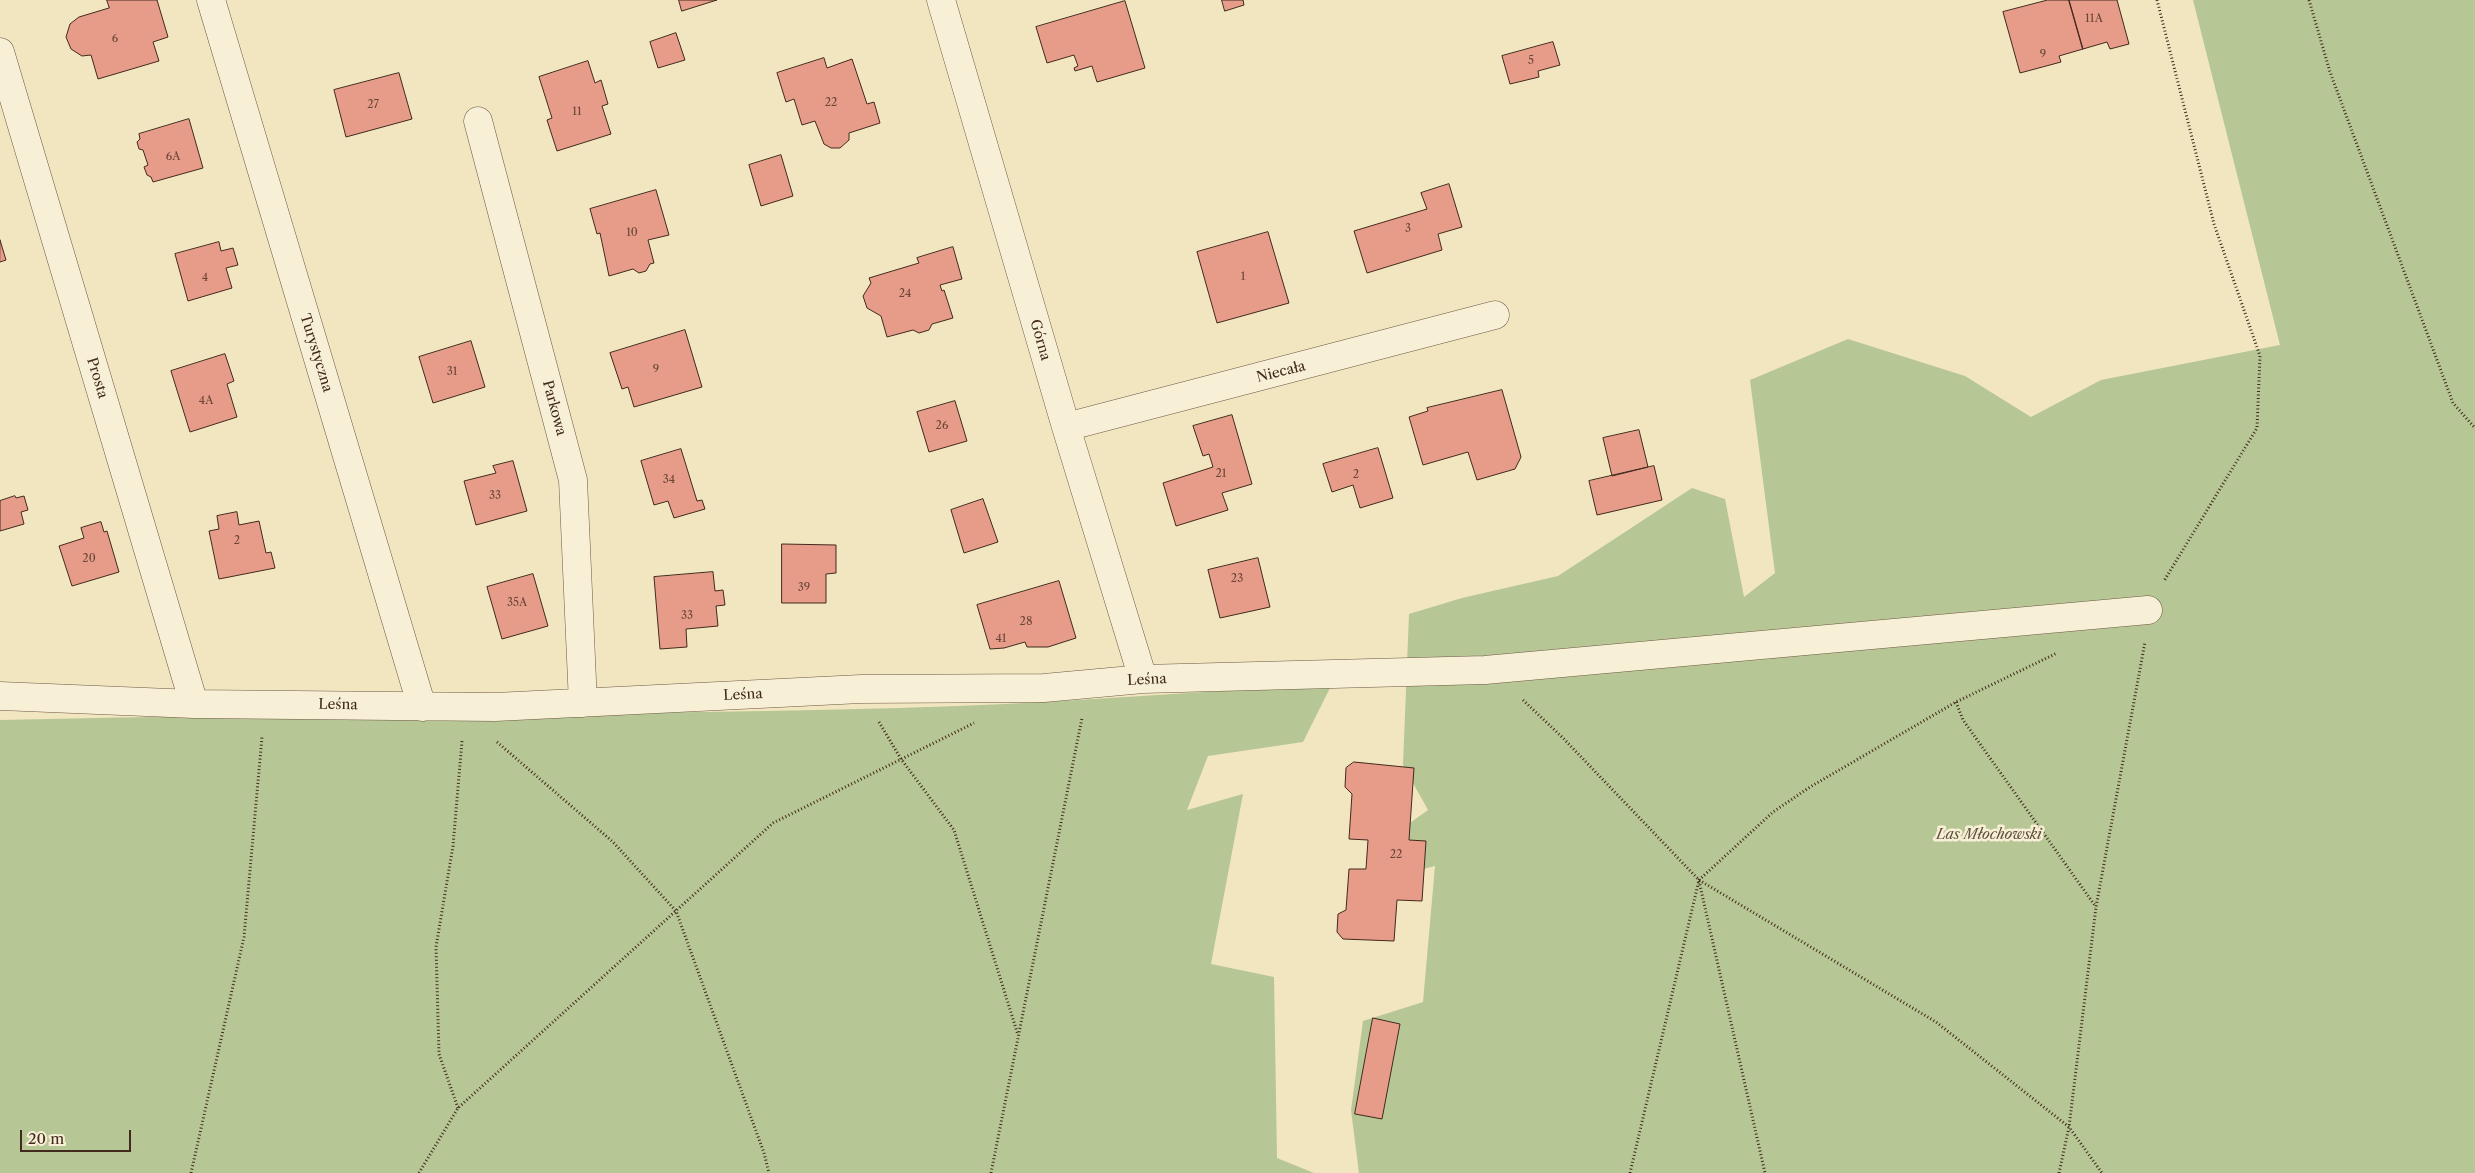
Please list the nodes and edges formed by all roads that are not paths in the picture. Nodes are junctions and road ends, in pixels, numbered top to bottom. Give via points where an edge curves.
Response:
1 (211, 0) edge
2 (941, 0) edge
3 (0, 52) edge
4 (478, 121) dead end
5 (1495, 315) dead end
6 (1066, 427) junction
7 (2148, 610) road end
8 (1143, 680) junction
9 (0, 696) edge
10 (583, 703) junction
11 (194, 704) junction
12 (422, 707) junction

1 - 12 street, Turystyczna
2 - 6 street, Górna
3 - 11 street, Prosta
4 - 10 street, Parkowa via 573,480
5 - 6 street, Niecała
6 - 8 street, Górna
7 - 8 street, Leśna via 1485,670
8 - 10 street, Leśna via 1044,688 861,689
9 - 11 street, Leśna
10 - 12 street, Leśna via 495,708
11 - 12 street, Leśna

